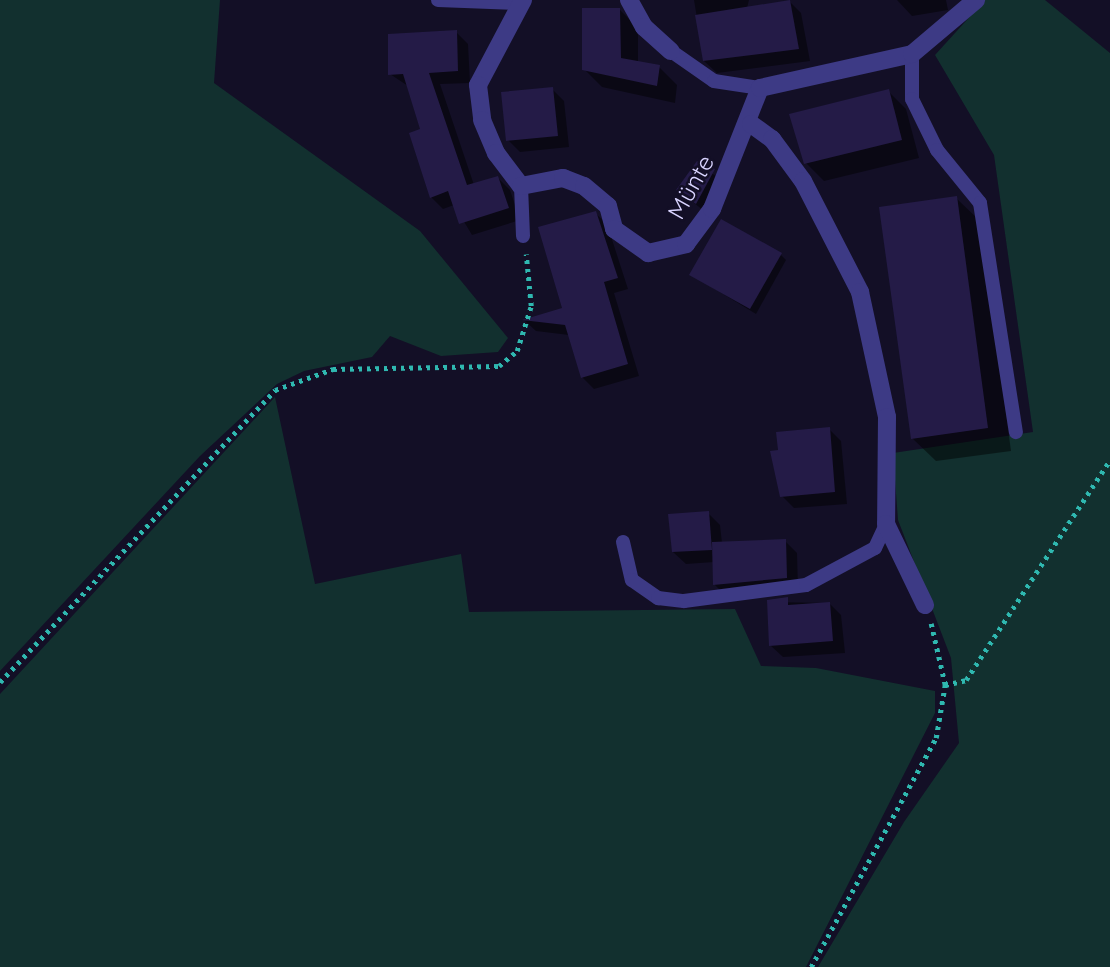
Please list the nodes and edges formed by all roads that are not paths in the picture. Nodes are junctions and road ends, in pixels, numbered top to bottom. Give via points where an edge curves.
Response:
1 (438, 0) edge
2 (629, 0) edge
3 (976, 0) edge
4 (521, 2) edge
5 (671, 51) joint
6 (912, 54) junction
7 (760, 88) junction
8 (751, 124) junction
9 (521, 187) junction
10 (523, 236) road end
11 (1016, 432) dead end
12 (886, 524) junction
13 (623, 542) dead end
14 (925, 605) road end

1 - 4 lane
2 - 5 street via 644,27
3 - 6 street
4 - 9 street via 478,85 482,120
5 - 7 lane via 714,81
6 - 7 street
6 - 11 lane via 912,99 937,150 980,203
7 - 8 street, Münte
8 - 9 street, Münte via 712,209 686,244 648,253 614,229 608,206 563,178
8 - 12 street via 772,139 803,181 860,292 887,417
9 - 10 lane
12 - 13 lane via 876,548 806,585 684,601 658,598 632,580
12 - 14 street

